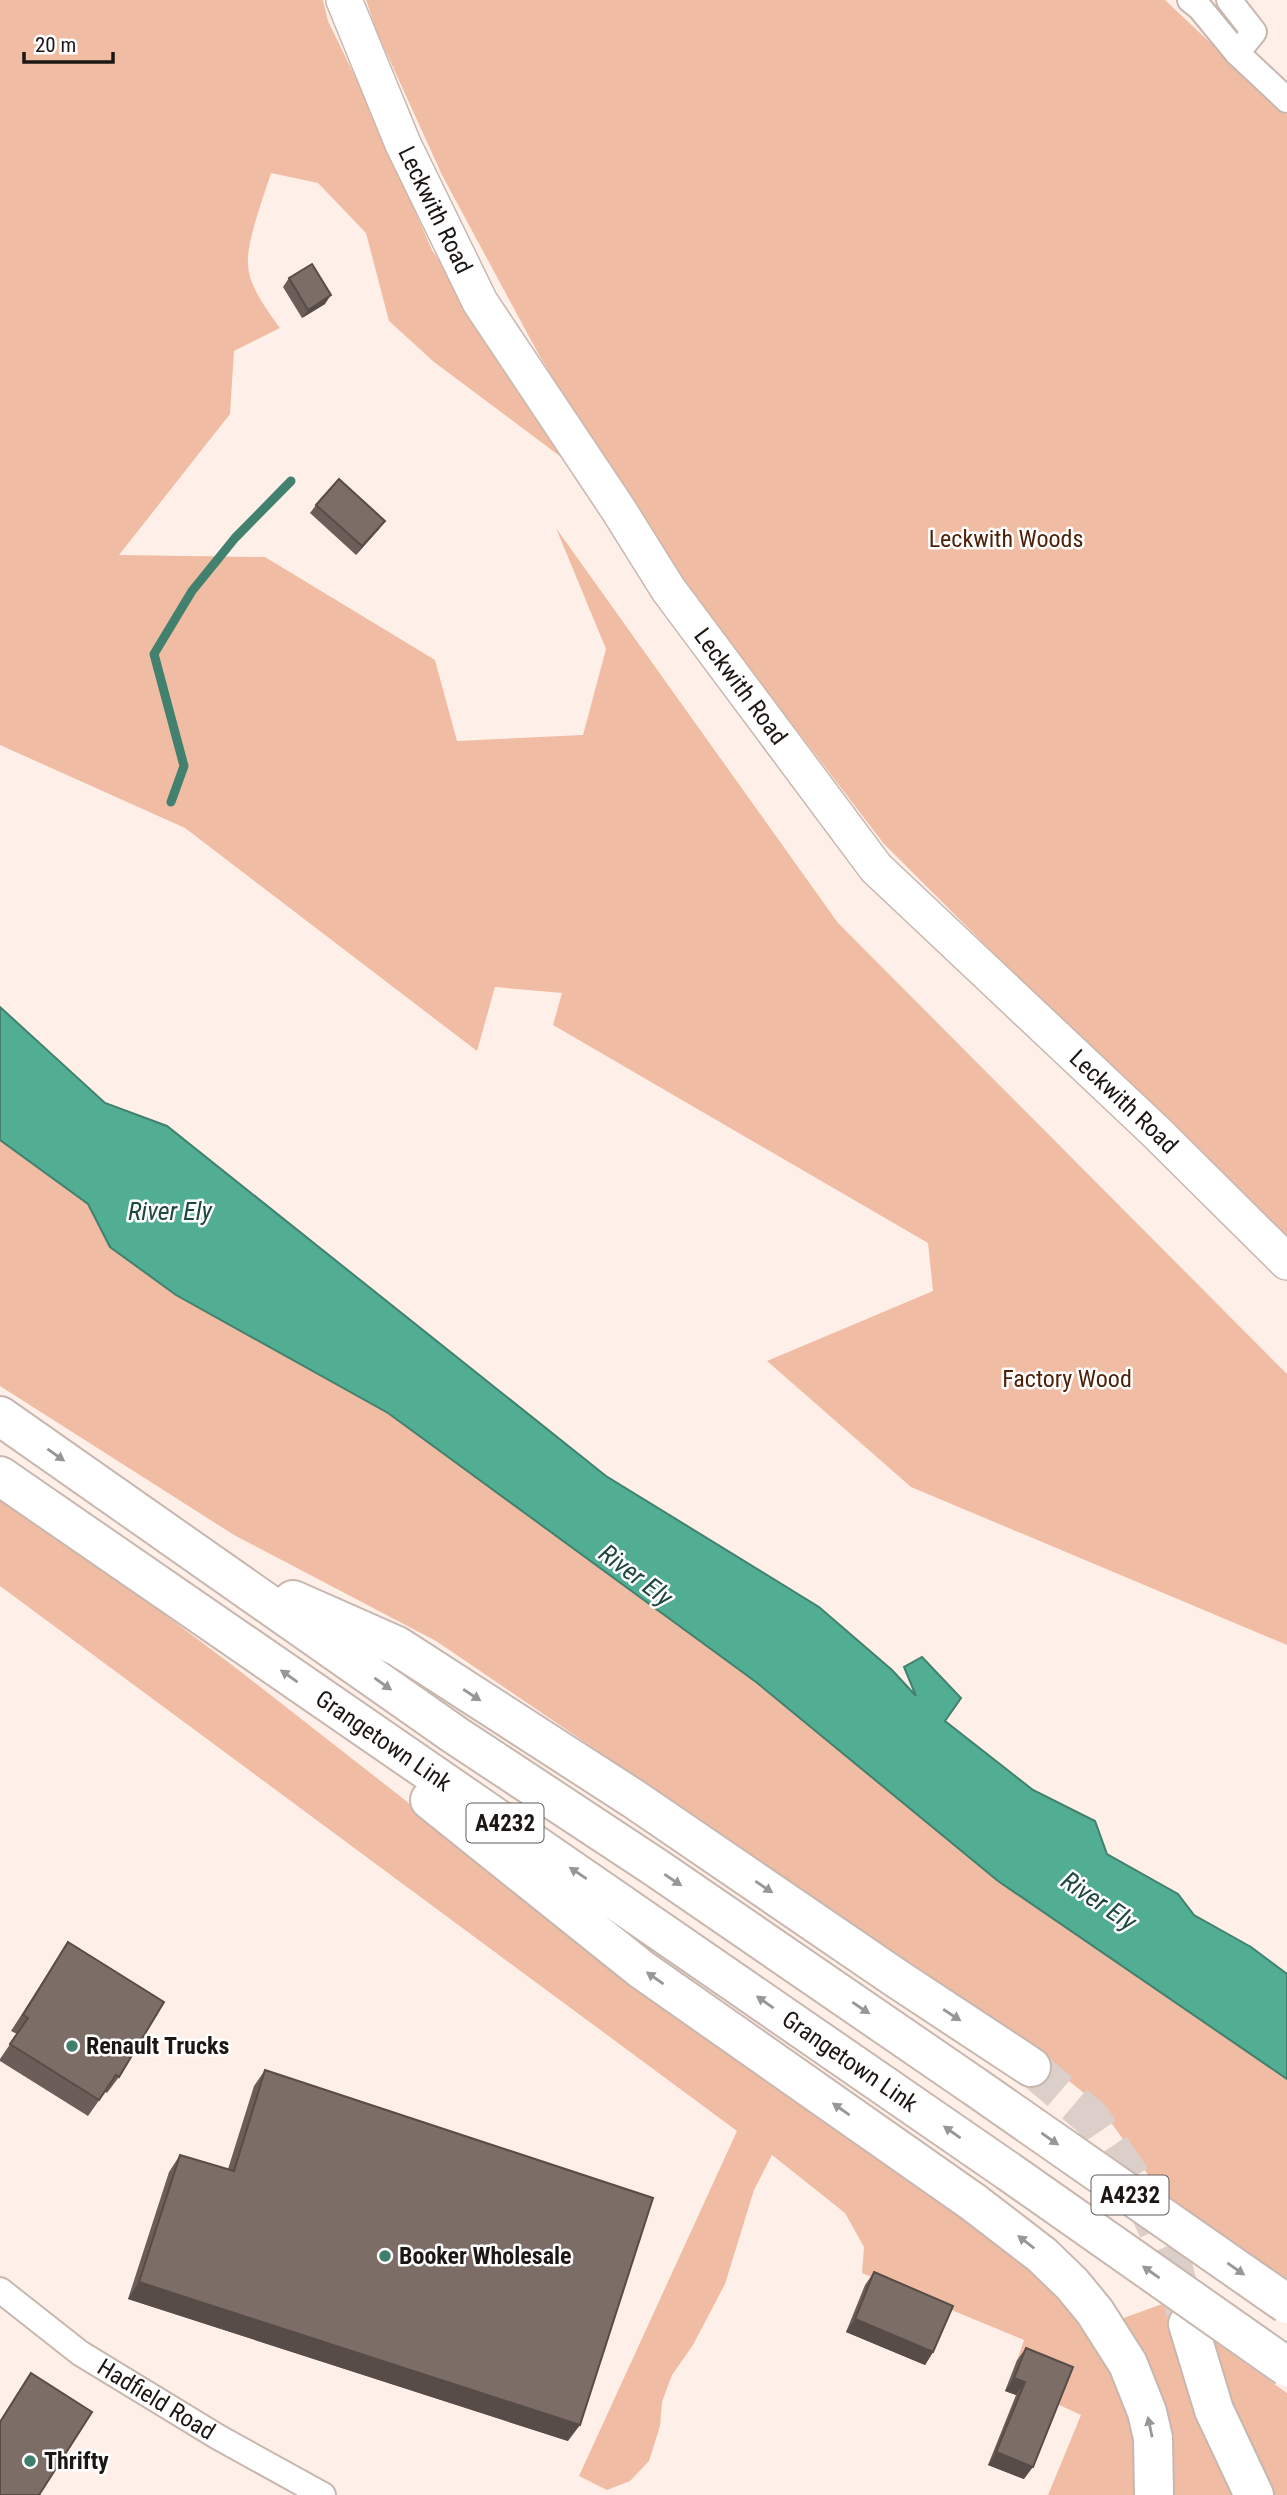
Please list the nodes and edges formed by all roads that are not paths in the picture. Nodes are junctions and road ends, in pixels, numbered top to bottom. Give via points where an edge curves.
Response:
1 (344, 0) edge
2 (1190, 0) edge
3 (1229, 0) edge
4 (1237, 52) junction
5 (1287, 100) edge
6 (1287, 1262) edge
7 (0, 1416) edge
8 (0, 1476) edge
9 (215, 1564) junction
10 (341, 1713) junction
11 (1031, 2067) tunnel mouth
12 (0, 2290) edge
13 (1287, 2304) edge
14 (1188, 2325) tunnel mouth
15 (1287, 2367) edge
16 (323, 2495) edge
17 (1154, 2495) edge
18 (1254, 2495) edge

1 - 6 main road, Leckwith Road via 403,144 480,302 668,589 876,868
2 - 4 street
3 - 4 street via 1254,32
4 - 5 street
7 -> 9 main road, Grangetown Link / A4232
10 -> 8 main road, Grangetown Link / A4232
9 -> 11 main road via 397,1646 634,1799
9 -> 13 main road, Grangetown Link / A4232, bridge via 455,1735 655,1867
15 -> 10 main road, Grangetown Link / A4232, bridge via 618,1899
17 -> 10 main road via 1153,2438 1128,2364 1095,2312 1042,2255 642,1969 424,1795
12 - 16 street, Hadfield Road via 80,2353
14 - 18 main road via 1214,2410

